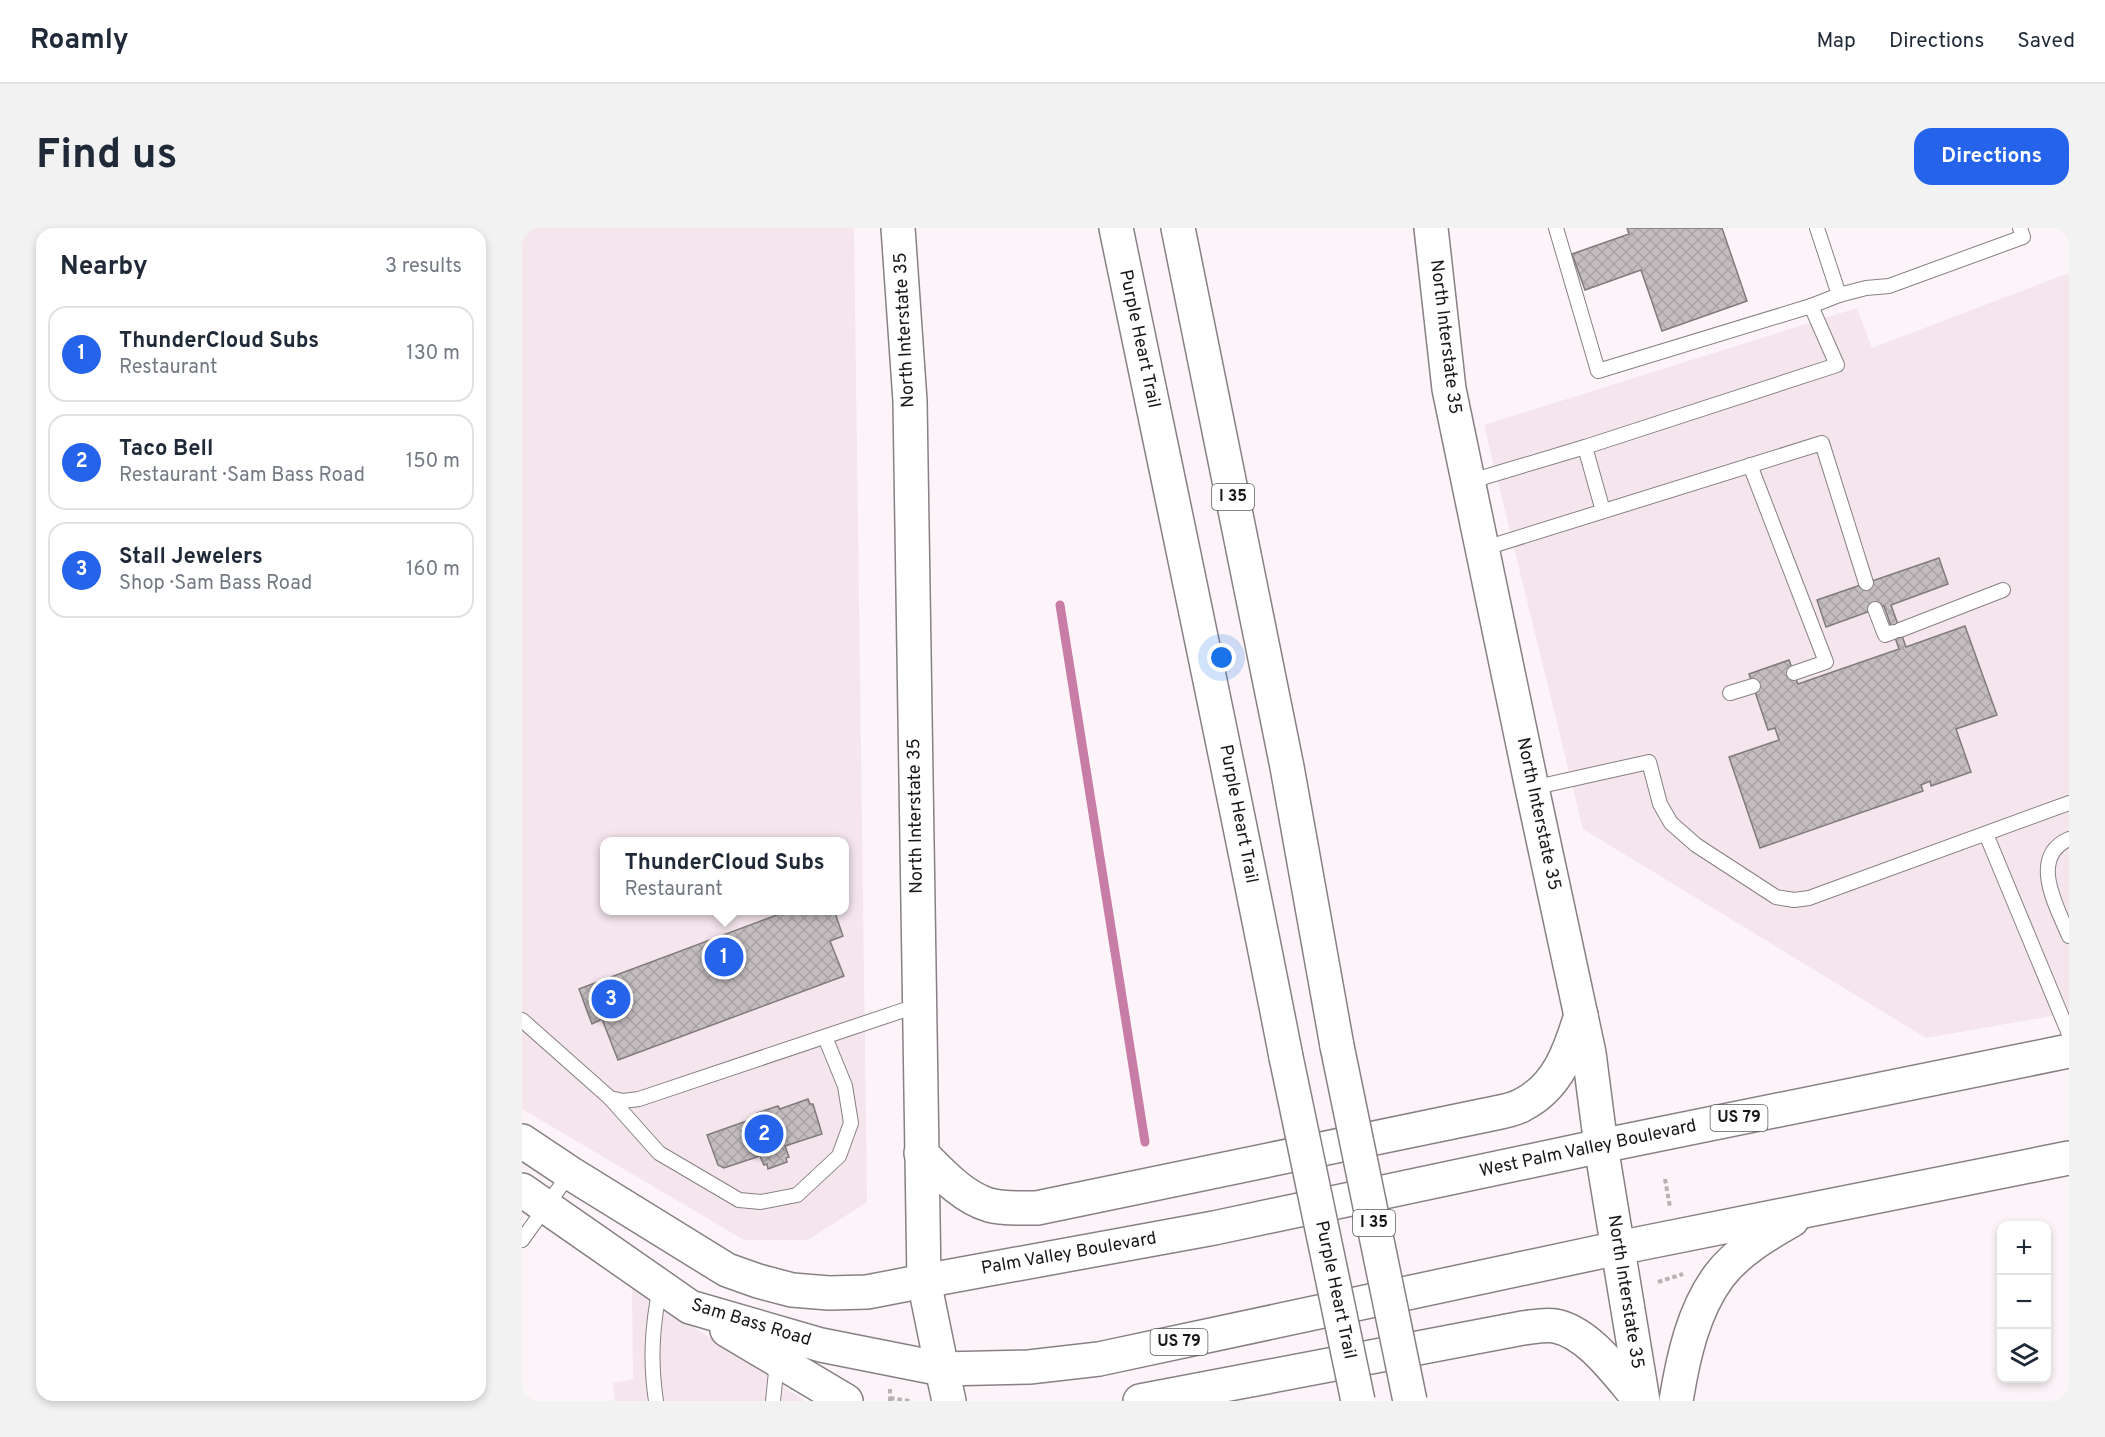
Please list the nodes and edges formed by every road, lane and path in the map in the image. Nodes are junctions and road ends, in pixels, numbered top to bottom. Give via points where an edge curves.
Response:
1 (898, 228) edge
2 (1103, 228) edge
3 (1116, 228) edge
4 (1178, 228) edge
5 (1431, 228) edge
6 (1556, 228) edge
7 (1817, 228) edge
8 (2020, 228) edge
9 (1839, 295) junction
10 (1811, 306) junction
11 (1152, 403) junction
12 (1585, 447) junction
13 (1750, 465) junction
14 (1468, 482) junction
15 (1603, 511) junction
16 (1482, 549) junction
17 (1866, 583) dead end
18 (2002, 590) dead end
19 (1875, 609) dead end
20 (1794, 673) dead end
21 (1753, 686) dead end
22 (1730, 693) dead end
23 (1532, 788) junction
24 (2069, 803) edge
25 (1986, 834) junction
26 (2069, 839) edge
27 (2069, 936) edge
28 (2069, 992) edge
29 (2055, 997) junction
30 (920, 1005) junction
31 (1582, 1015) junction
32 (522, 1020) edge
33 (2069, 1034) edge
34 (825, 1037) junction
35 (2069, 1051) edge
36 (610, 1098) junction
37 (522, 1141) edge
38 (1601, 1146) junction
39 (921, 1153) junction
40 (2069, 1158) edge
41 (570, 1173) junction
42 (1665, 1179) dead end
43 (534, 1198) edge
44 (1814, 1208) junction
45 (1671, 1209) dead end
46 (1214, 1228) joint
47 (522, 1240) edge
48 (1618, 1248) junction
49 (1689, 1271) dead end
50 (924, 1281) junction
51 (1658, 1282) dead end
52 (660, 1287) junction
53 (690, 1307) junction
54 (777, 1360) junction
55 (942, 1370) junction
56 (890, 1398) dead end
57 (656, 1401) edge
58 (773, 1401) edge
59 (846, 1401) edge
60 (910, 1401) edge
61 (949, 1401) edge
62 (1140, 1401) edge
63 (1358, 1401) edge
64 (1410, 1401) edge
65 (1642, 1401) edge
66 (1676, 1401) edge

1 - 30 main road, North Interstate 35 via 910,401
2 - 11 main road
3 - 11 main road, Purple Heart Trail
4 - 64 main road, I 35, bridge
5 - 14 main road, North Interstate 35 via 1449,389
6 - 10 lane via 1599,371
7 - 9 lane
8 - 9 lane via 2023,237 1889,286
9 - 10 lane
10 - 12 lane via 1837,365
11 - 63 main road, Purple Heart Trail, bridge
12 - 14 lane
12 - 15 lane
13 - 15 lane
13 - 17 lane via 1822,442
13 - 20 lane via 1826,662
14 - 16 main road, North Interstate 35
15 - 16 lane
16 - 23 main road, North Interstate 35
18 - 19 lane via 1885,634
21 - 22 lane
23 - 25 lane via 1649,762 1660,804 1671,823 1696,845 1776,897 1794,900
23 - 31 main road, North Interstate 35
24 - 25 lane
25 - 29 lane
26 - 27 lane via 2057,844 2048,866 2048,882
28 - 29 lane
29 - 33 lane
30 - 34 lane
30 - 39 main road, North Interstate 35
31 - 38 main road, North Interstate 35
31 - 39 main road via 1558,1074 1542,1093 1521,1106 1486,1115 1037,1208 989,1205 966,1193
32 - 36 lane
34 - 36 lane via 639,1099
34 - 36 lane via 845,1086 852,1123 839,1156 797,1195 761,1202 739,1200 659,1153
35 - 38 main road, West Palm Valley Boulevard / US 79
37 - 41 main road
38 - 46 main road, West Palm Valley Boulevard / US 79
38 - 48 main road, North Interstate 35
39 - 50 main road, North Interstate 35
40 - 44 main road, US 79
41 - 43 lane
41 - 50 main road via 727,1270 758,1281 792,1290 829,1293 867,1292
42 - 45 path
43 - 47 lane
43 - 52 main road, Sam Bass Road
44 - 48 main road, US 79
44 - 66 main road via 1760,1239 1720,1275 1702,1305 1690,1337
46 - 50 main road, Palm Valley Boulevard / US 79
48 - 55 main road, US 79 via 1099,1359
48 - 65 main road, North Interstate 35
49 - 51 path
50 - 55 main road, North Interstate 35
52 - 53 main road, Sam Bass Road
52 - 57 lane via 653,1322
53 - 54 main road
53 - 55 main road, Sam Bass Road via 821,1345
54 - 58 lane
54 - 59 main road
55 - 61 main road, North Interstate 35
56 - 60 path
62 - 65 main road via 1554,1325 1576,1334 1596,1351

